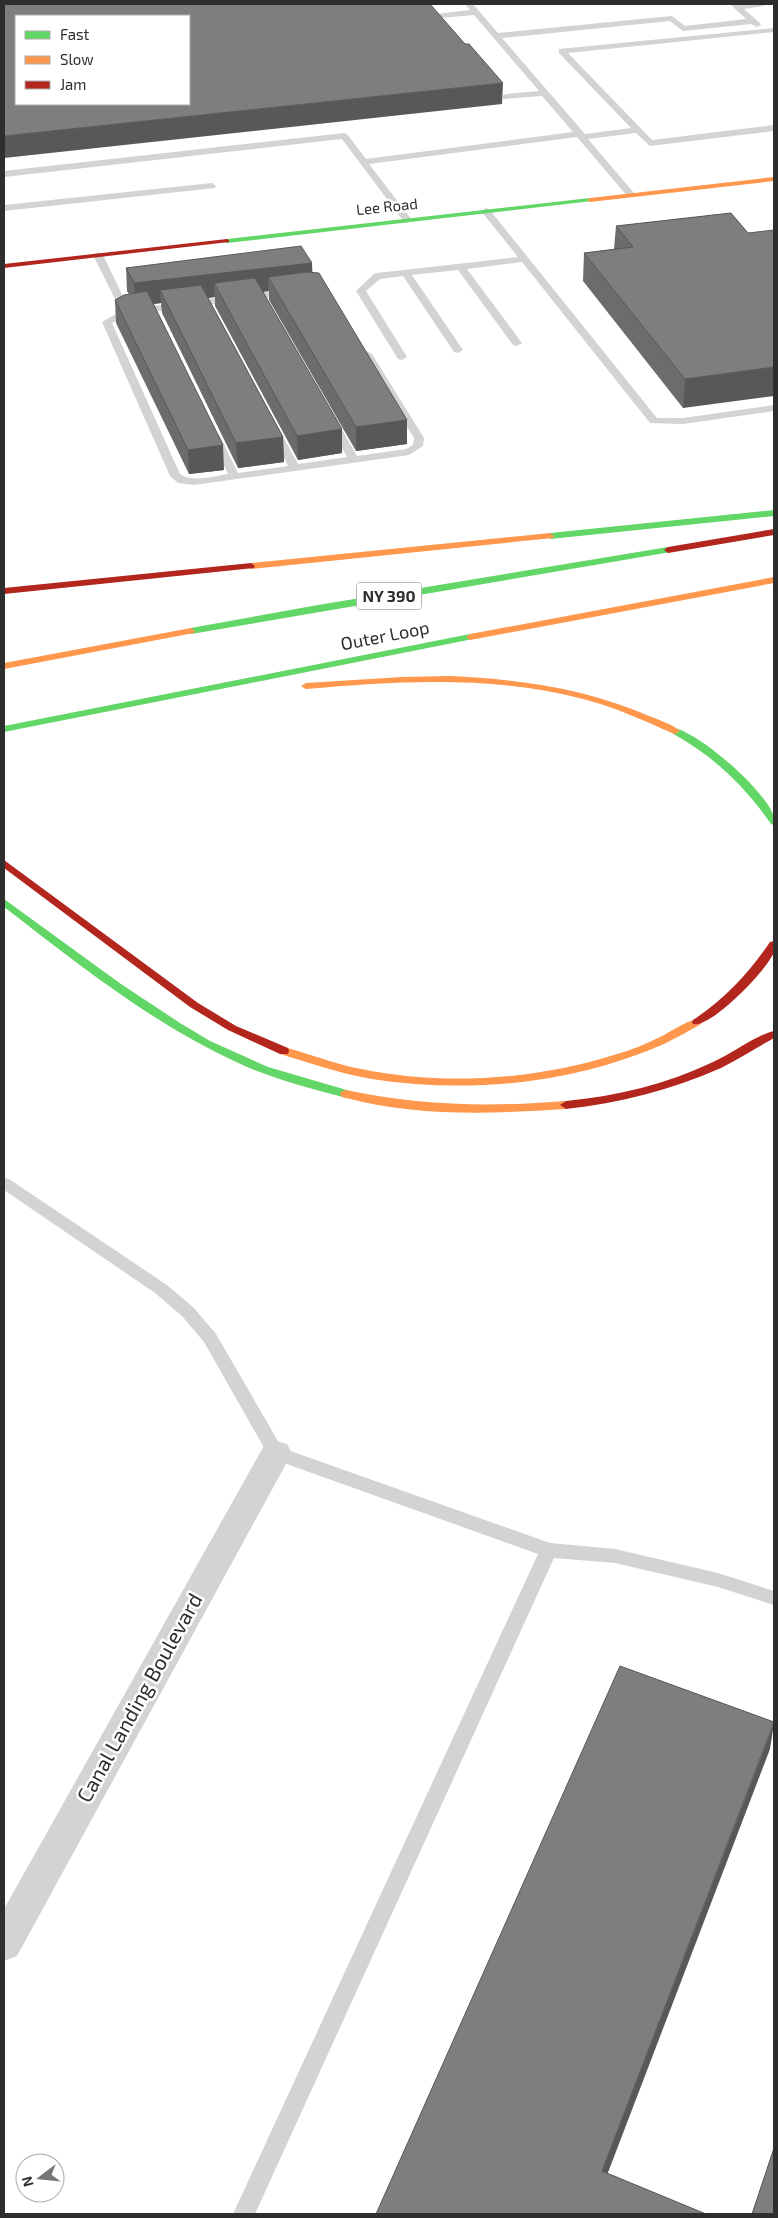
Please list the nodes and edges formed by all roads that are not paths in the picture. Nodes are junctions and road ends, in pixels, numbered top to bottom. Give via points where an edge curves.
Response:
1 (470, 4) edge
2 (763, 4) edge
3 (735, 5) edge
4 (476, 12) junction
5 (428, 17) edge
6 (753, 21) junction
7 (774, 30) edge
8 (764, 31) junction
9 (497, 36) junction
10 (774, 41) edge
11 (546, 93) junction
12 (506, 97) dead end
13 (774, 128) edge
14 (638, 130) junction
15 (582, 136) junction
16 (363, 162) junction
17 (4, 174) edge
18 (774, 179) edge
19 (212, 186) dead end
20 (631, 195) junction
21 (4, 208) edge
22 (486, 211) junction
23 (407, 220) junction
24 (98, 255) junction
25 (525, 259) junction
26 (4, 266) edge
27 (461, 267) junction
28 (406, 273) junction
29 (297, 291) edge
30 (126, 312) junction
31 (517, 343) dead end
32 (362, 346) edge
33 (458, 350) dead end
34 (402, 357) dead end
35 (325, 408) edge
36 (774, 408) edge
37 (267, 416) edge
38 (209, 424) edge
39 (354, 460) junction
40 (295, 468) junction
41 (235, 476) junction
42 (774, 513) edge
43 (774, 532) edge
44 (774, 580) edge
45 (4, 591) edge
46 (4, 666) edge
47 (295, 687) dead end
48 (259, 691) dead end
49 (86, 712) junction
50 (4, 729) edge
51 (774, 822) edge
52 (4, 863) edge
53 (4, 902) edge
54 (774, 944) edge
55 (774, 1034) edge
56 (4, 1183) edge
57 (276, 1453) junction
58 (549, 1550) junction
59 (774, 1598) edge
60 (4, 1944) edge
61 (244, 2214) edge

1 - 4 lane
2 - 3 lane
3 - 6 lane
4 - 5 lane
4 - 9 lane
6 - 8 lane
6 - 9 lane via 683,29 672,18
7 - 8 lane
8 - 10 lane
8 - 14 lane via 562,52
9 - 11 lane
11 - 12 lane
11 - 15 lane
13 - 14 lane via 650,143
14 - 15 lane
15 - 16 lane
15 - 20 lane
16 - 17 lane via 344,136
16 - 23 lane
18 - 20 main road, Lee Road
19 - 21 lane
20 - 22 main road, Lee Road
22 - 23 main road, Lee Road
22 - 25 lane
23 - 24 main road, Lee Road
24 - 26 main road, Lee Road
24 - 30 lane
25 - 27 lane
25 - 36 lane via 654,421 683,421
27 - 28 lane
27 - 31 lane
28 - 33 lane
28 - 34 lane via 377,276 361,291
29 - 30 lane via 263,300 209,307 155,313
30 - 41 lane via 107,322 175,476 194,482
32 - 39 lane via 419,438 418,446 409,452
35 - 39 lane
37 - 40 lane
38 - 41 lane
39 - 40 lane
40 - 41 lane
42 - 45 main road
43 - 46 main road, NY 390 via 309,610
44 - 49 main road, Outer Loop
47 - 51 main road via 362,680 445,678 516,682 578,694 670,727 699,745 741,778 764,804
48 - 49 main road
49 - 50 main road, Outer Loop
52 - 54 main road via 170,987 232,1028 278,1050 311,1060 400,1078 475,1081 525,1078 575,1069 634,1052 675,1034 714,1010 745,984
53 - 55 main road via 129,993 222,1051 278,1075 371,1099 485,1110 598,1100 652,1088 696,1073 738,1055
56 - 57 lane via 161,1289 188,1312 210,1338
57 - 58 lane
57 - 60 street, Canal Landing Boulevard
58 - 59 lane via 614,1556 718,1580
58 - 61 lane

